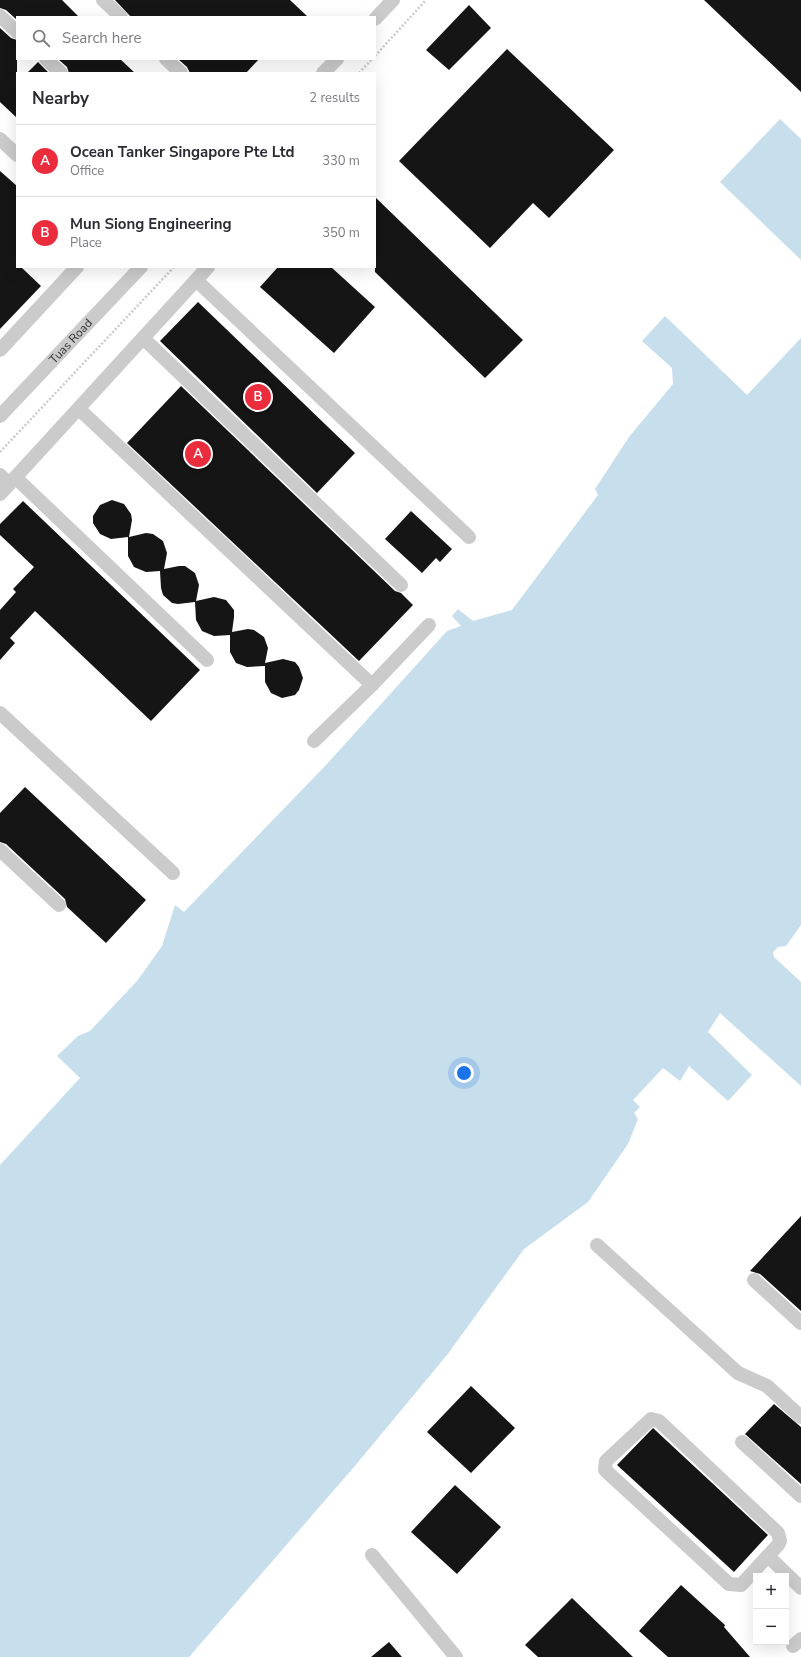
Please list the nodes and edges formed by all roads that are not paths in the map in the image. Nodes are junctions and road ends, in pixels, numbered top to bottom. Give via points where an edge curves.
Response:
1 (103, 0) edge
2 (393, 0) edge
3 (0, 16) edge
4 (120, 16) edge
5 (376, 18) edge
6 (16, 31) edge
7 (47, 60) edge
8 (167, 60) edge
9 (336, 60) edge
10 (60, 72) edge
11 (180, 72) edge
12 (325, 72) edge
13 (0, 139) edge
14 (16, 154) edge
15 (76, 268) edge
16 (138, 268) edge
17 (207, 268) edge
18 (196, 280) junction
19 (143, 338) junction
20 (0, 350) edge
21 (78, 408) junction
22 (0, 415) edge
23 (6, 483) edge
24 (469, 537) dead end
25 (401, 585) dead end
26 (429, 625) dead end
27 (207, 660) dead end
28 (372, 685) junction
29 (0, 713) edge
30 (314, 741) dead end
31 (0, 850) edge
32 (173, 873) dead end
33 (59, 905) dead end
34 (597, 1245) dead end
35 (754, 1280) dead end
36 (801, 1323) edge
37 (801, 1417) edge
38 (742, 1442) dead end
39 (801, 1496) edge
40 (372, 1555) dead end
41 (768, 1556) junction
42 (801, 1588) edge
43 (456, 1657) edge

1 - 4 street
2 - 5 street
3 - 6 street
7 - 10 street
8 - 11 street
9 - 12 street
13 - 14 street
15 - 20 street
16 - 22 street, Tuas Road
17 - 18 street
18 - 19 street
18 - 24 street
19 - 21 street
19 - 25 street
21 - 23 street
21 - 28 street
23 - 27 street
26 - 28 street
28 - 30 street
29 - 32 street
31 - 33 street
34 - 37 street via 738,1373 767,1386
35 - 36 street
38 - 39 street
40 - 43 street
41 - 41 street via 780,1541 778,1533 659,1421 647,1421 605,1464 607,1472 729,1584 740,1584
41 - 42 street

